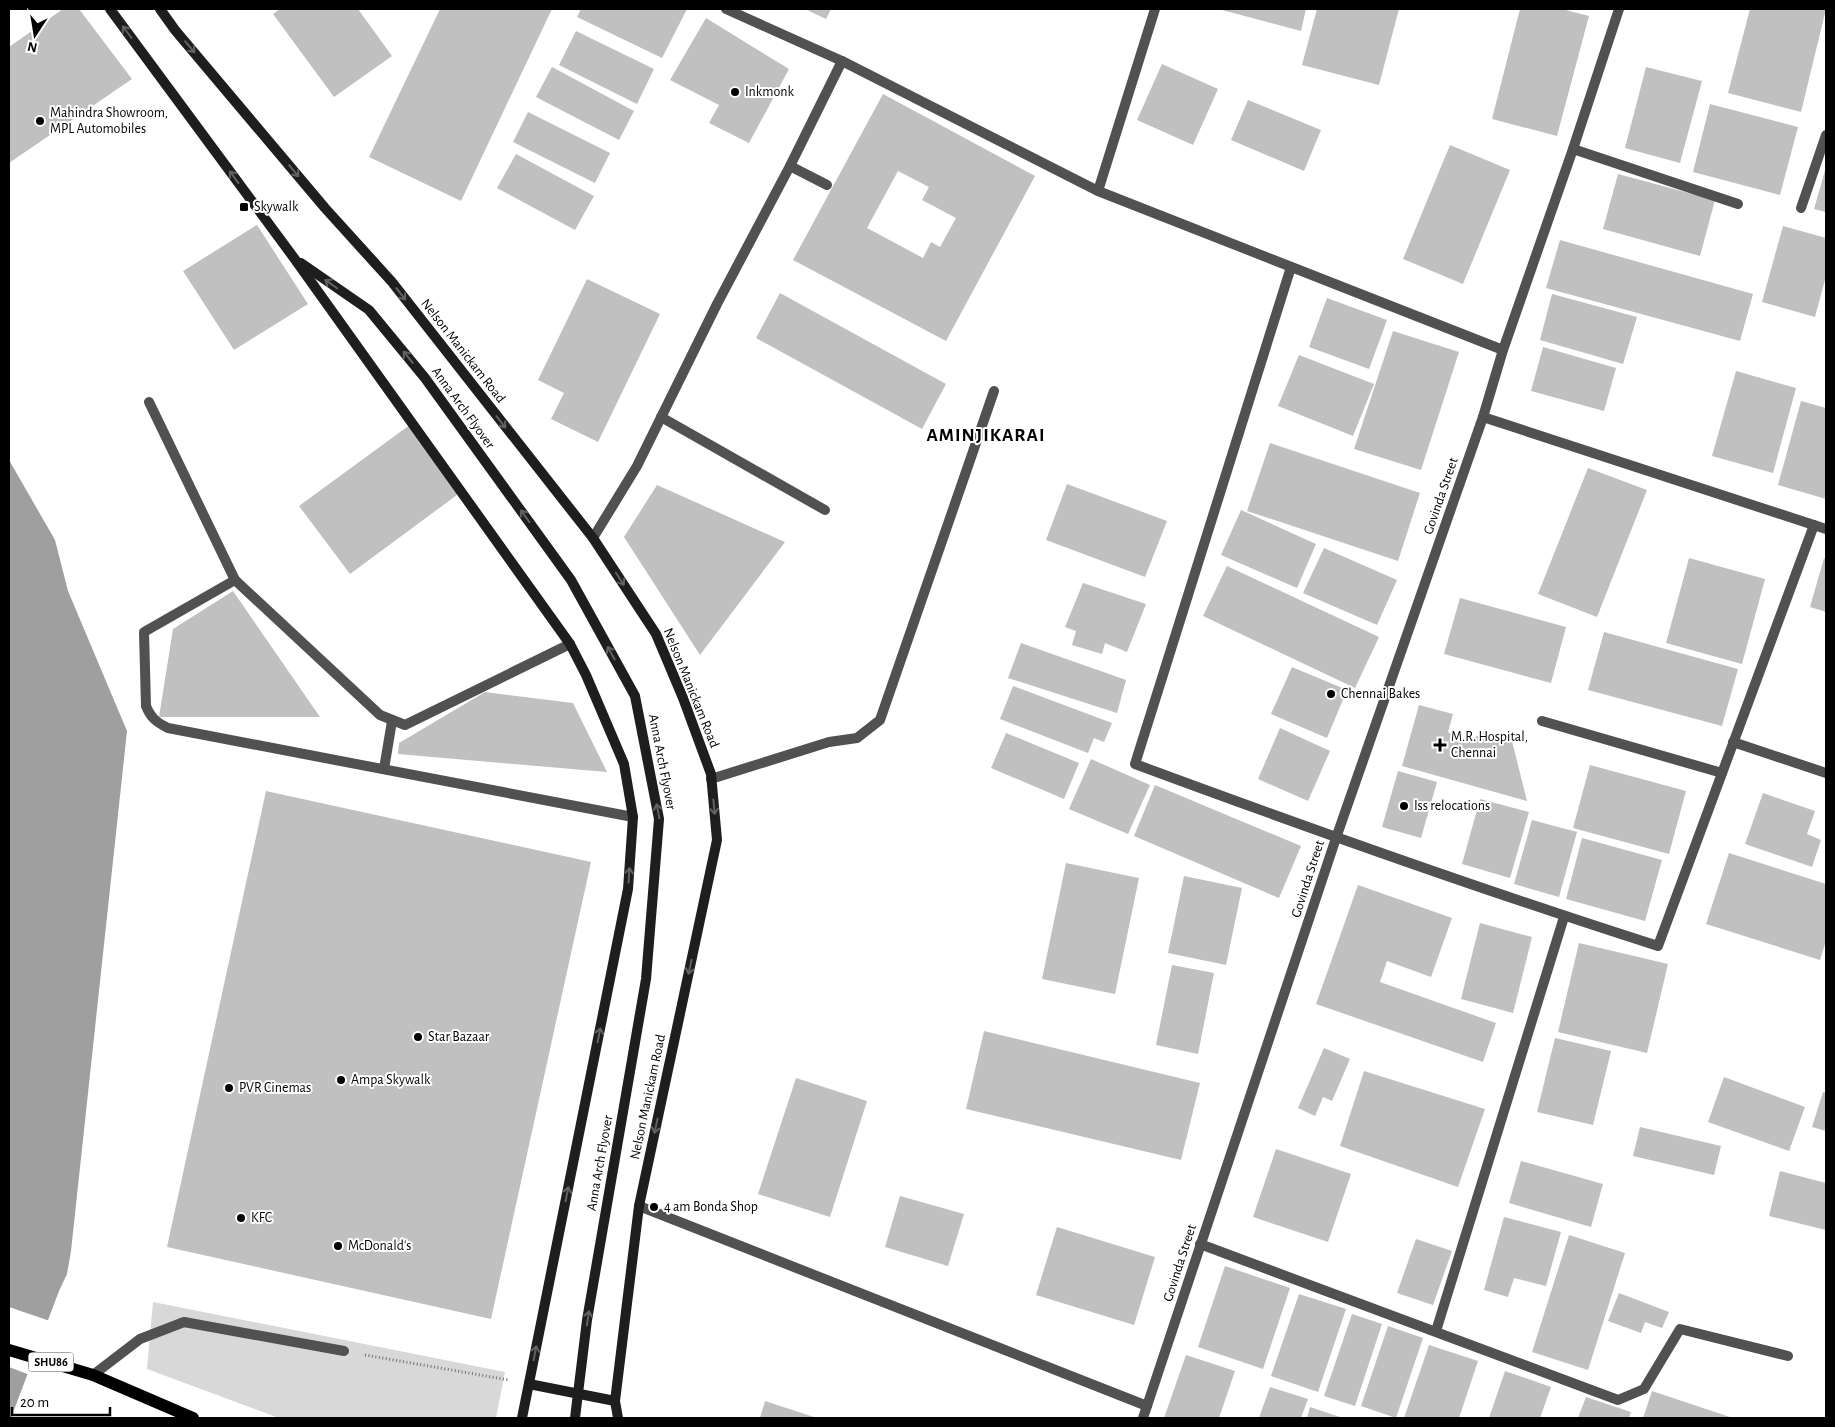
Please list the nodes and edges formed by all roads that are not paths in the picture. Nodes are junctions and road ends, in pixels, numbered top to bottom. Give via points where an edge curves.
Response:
1 (110, 9) edge
2 (160, 9) edge
3 (726, 9) edge
4 (1155, 9) edge
5 (1619, 9) edge
6 (842, 60) junction
7 (1826, 135) edge
8 (1574, 148) junction
9 (790, 166) junction
10 (827, 185) dead end
11 (1098, 191) junction
12 (1738, 204) dead end
13 (1801, 208) dead end
14 (294, 258) junction
15 (1291, 267) junction
16 (1503, 350) junction
17 (994, 391) dead end
18 (148, 402) dead end
19 (661, 417) junction
20 (1483, 417) junction
21 (824, 510) dead end
22 (1814, 525) junction
23 (1826, 529) edge
24 (593, 538) junction
25 (235, 580) junction
26 (570, 644) junction
27 (392, 721) junction
28 (1542, 721) dead end
29 (1733, 742) junction
30 (384, 770) junction
31 (1826, 773) edge
32 (1722, 774) junction
33 (711, 778) junction
34 (633, 817) junction
35 (1336, 838) junction
36 (1564, 916) junction
37 (639, 1206) junction
38 (1200, 1244) junction
39 (1436, 1331) junction
40 (9, 1350) edge
41 (344, 1351) road end
42 (1788, 1356) dead end
43 (93, 1375) junction
44 (529, 1384) junction
45 (615, 1402) junction
46 (1147, 1406) junction
47 (193, 1418) edge
48 (522, 1418) edge
49 (575, 1418) edge
50 (618, 1418) edge
51 (1143, 1418) edge

14 -> 1 main road
2 -> 24 main road, Nelson Manickam Road via 325,208 392,282
3 - 6 street
4 - 11 street
5 - 8 street, Govinda Street
6 - 9 street
6 - 11 street
7 - 13 street
8 - 12 street
8 - 16 street, Govinda Street
9 - 10 street
9 - 19 street
11 - 15 street
14 - 26 main road
49 -> 14 main road, Anna Arch Flyover via 587,1320 646,979 658,838 659,819 634,696 571,580 425,378 369,310
15 - 16 street
15 - 35 street via 1134,764
16 - 20 street, Govinda Street
17 - 33 street via 880,720 857,738 829,742
18 - 25 street
19 - 21 street
19 - 24 street via 637,466
20 - 22 street
20 - 35 street, Govinda Street
22 - 23 street
22 - 29 street
24 -> 33 main road, Nelson Manickam Road via 656,634
25 - 27 street via 380,715
25 - 30 street via 144,632 146,706 151,717 168,728
26 - 27 street via 405,724
26 - 34 main road via 624,764
27 - 30 street
28 - 32 street
29 - 31 street
29 - 32 street
30 - 34 street
32 - 36 street via 1658,946
33 -> 37 main road, Nelson Manickam Road via 717,840
44 -> 34 main road via 628,889
35 - 36 street
35 - 38 street, Govinda Street
36 - 39 street
37 - 45 main road, Nelson Manickam Road
37 - 46 street
38 - 39 street
38 - 46 street, Govinda Street
39 - 42 street via 1618,1400 1644,1389 1680,1329
40 - 43 main road, SHU86
41 - 43 street via 184,1322 140,1340
43 - 47 main road, SHU86
44 - 45 main road
44 - 48 main road
45 - 50 main road, Nelson Manickam Road
46 - 51 street, Govinda Street

